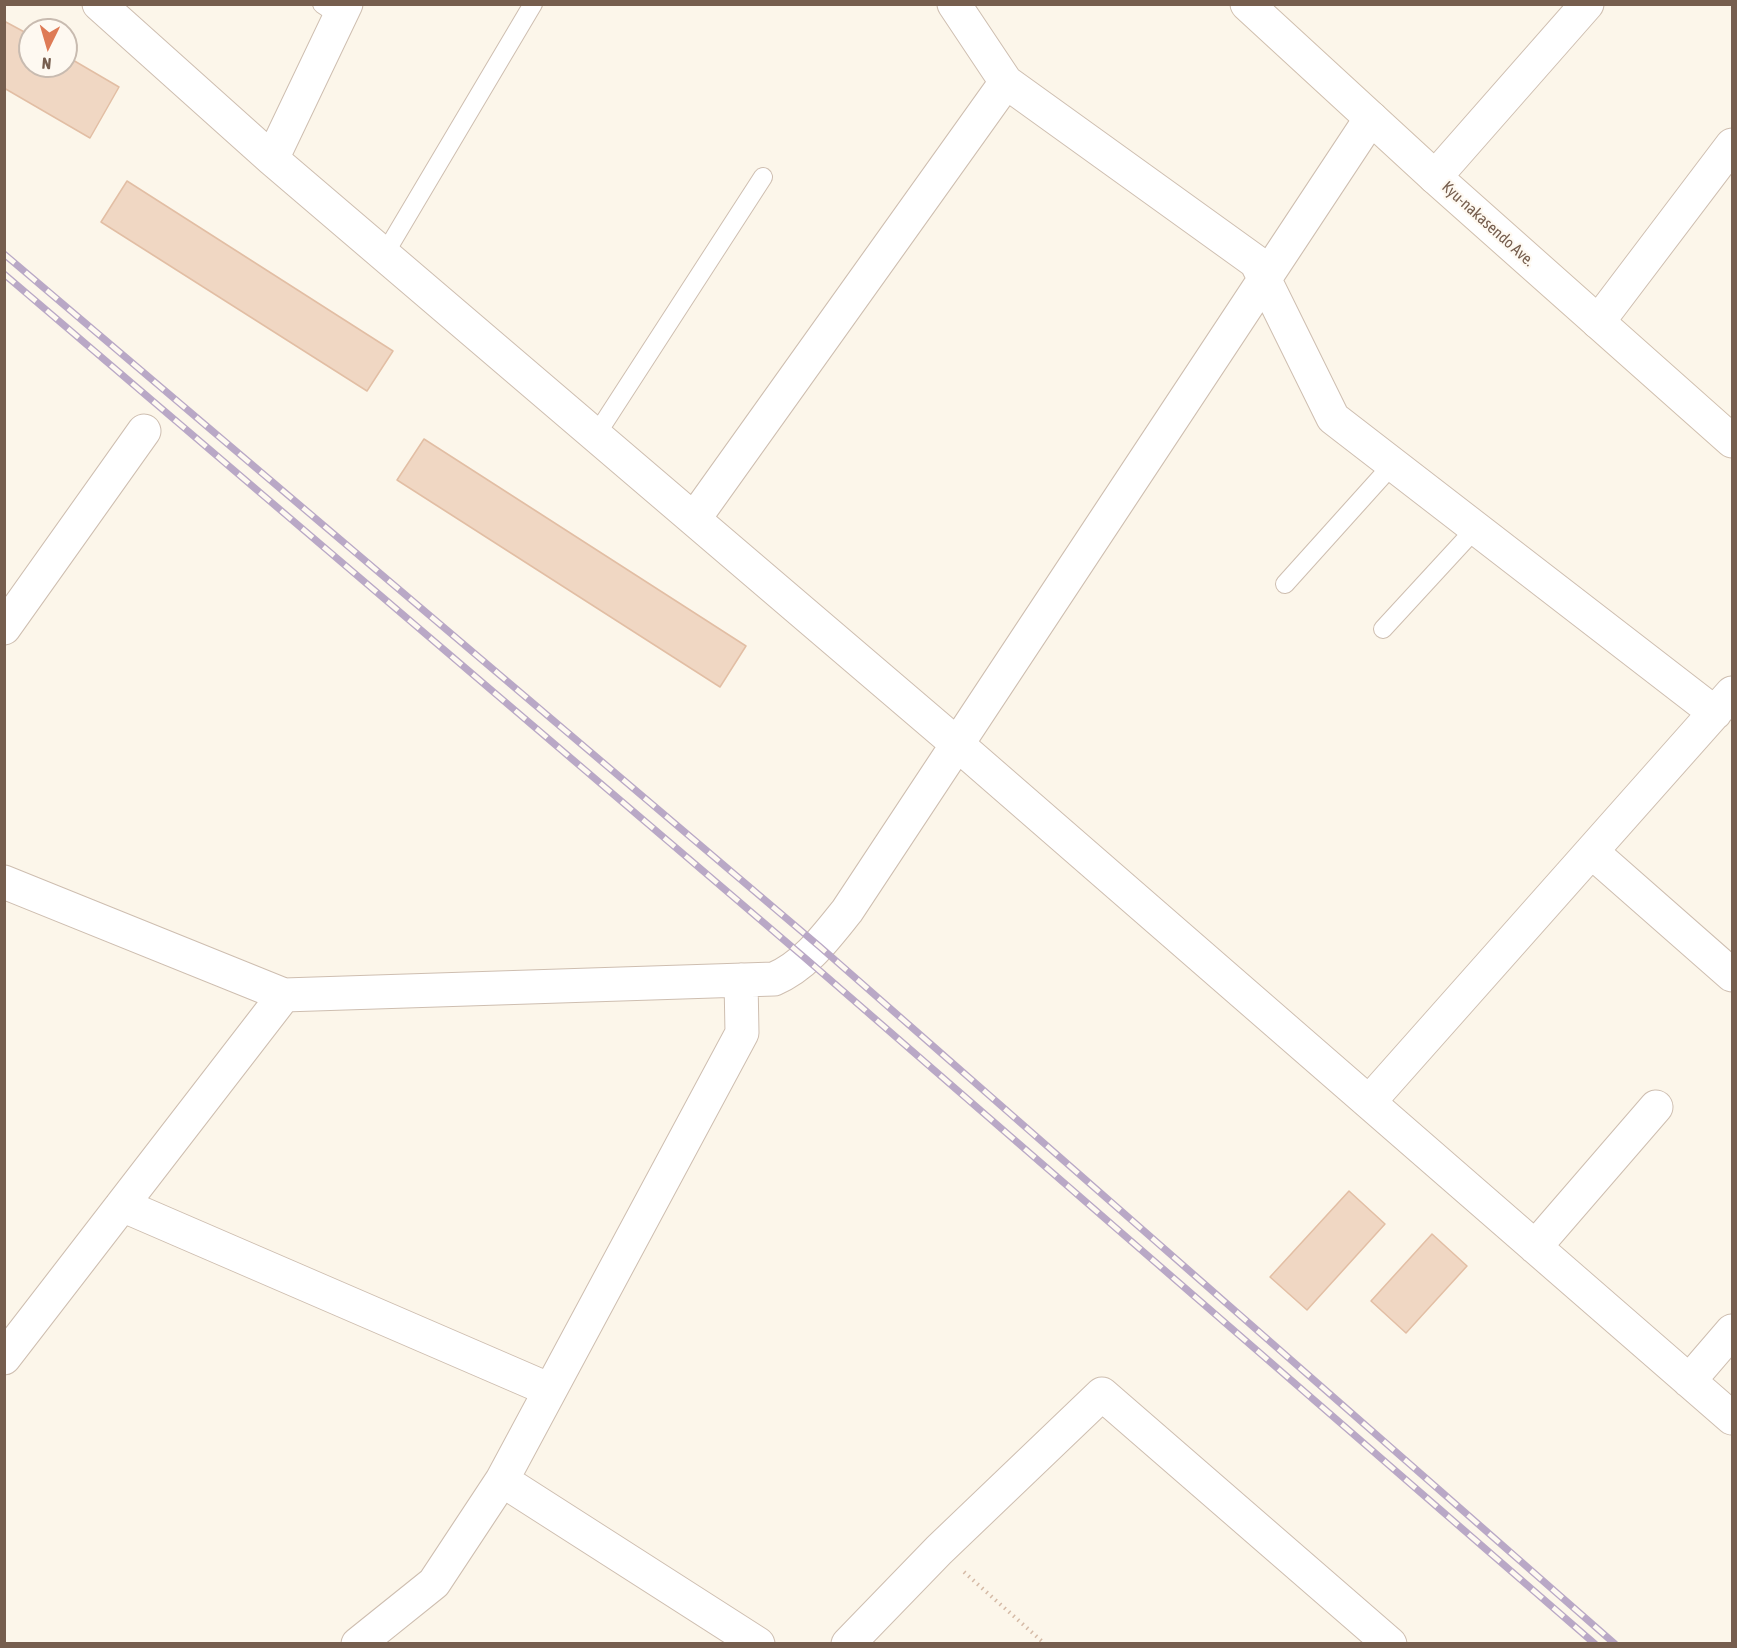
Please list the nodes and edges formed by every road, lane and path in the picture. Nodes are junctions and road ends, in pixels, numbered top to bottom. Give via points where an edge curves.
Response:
1 (99, 4) edge
2 (533, 4) edge
3 (954, 4) edge
4 (1247, 4) edge
5 (1587, 4) edge
6 (336, 8) edge
7 (1006, 82) junction
8 (1371, 118) junction
9 (1732, 145) edge
10 (272, 159) junction
11 (763, 177) dead end
12 (1435, 177) junction
13 (384, 255) junction
14 (1265, 280) junction
15 (1598, 322) junction
16 (144, 431) dead end
17 (596, 435) junction
18 (1732, 441) edge
19 (1393, 464) junction
20 (694, 519) junction
21 (1476, 528) junction
22 (1285, 584) dead end
23 (4, 628) edge
24 (1383, 629) dead end
25 (1724, 703) edge
26 (957, 744) junction
27 (1592, 852) junction
28 (4, 882) edge
29 (1732, 975) edge
30 (741, 980) junction
31 (284, 995) junction
32 (1369, 1102) junction
33 (1656, 1107) dead end
34 (122, 1205) junction
35 (1535, 1247) junction
36 (1732, 1331) edge
37 (4, 1358) edge
38 (1689, 1380) junction
39 (550, 1390) junction
40 (1732, 1418) edge
41 (502, 1480) junction
42 (939, 1550) junction
43 (358, 1644) edge
44 (758, 1644) edge
45 (848, 1644) edge
46 (1045, 1644) edge
47 (1390, 1644) edge

1 - 10 street
2 - 13 lane
3 - 7 street
4 - 8 street, Kyu-nakasendo Ave.
5 - 12 street
6 - 10 street
7 - 14 street via 1256,262
7 - 20 street
8 - 12 street, Kyu-nakasendo Ave.
8 - 14 street
9 - 15 street
10 - 13 street
11 - 17 lane
12 - 15 street, Kyu-nakasendo Ave.
13 - 17 street
14 - 19 street via 1333,418
14 - 26 street
15 - 18 street, Kyu-nakasendo Ave.
16 - 23 street
17 - 20 street
19 - 21 street
19 - 22 lane
20 - 26 street
21 - 24 lane
21 - 25 street
25 - 27 street
26 - 30 street via 847,911 819,946 784,975
26 - 32 street
27 - 29 street
27 - 32 street
28 - 31 street
30 - 31 street
30 - 39 street via 742,1033
31 - 34 street
32 - 35 street
33 - 35 street
34 - 37 street
34 - 39 street
35 - 38 street
36 - 38 street
38 - 40 street
39 - 41 street
41 - 43 street via 434,1583
41 - 44 street
42 - 45 street
42 - 46 path
42 - 47 street via 1102,1394

